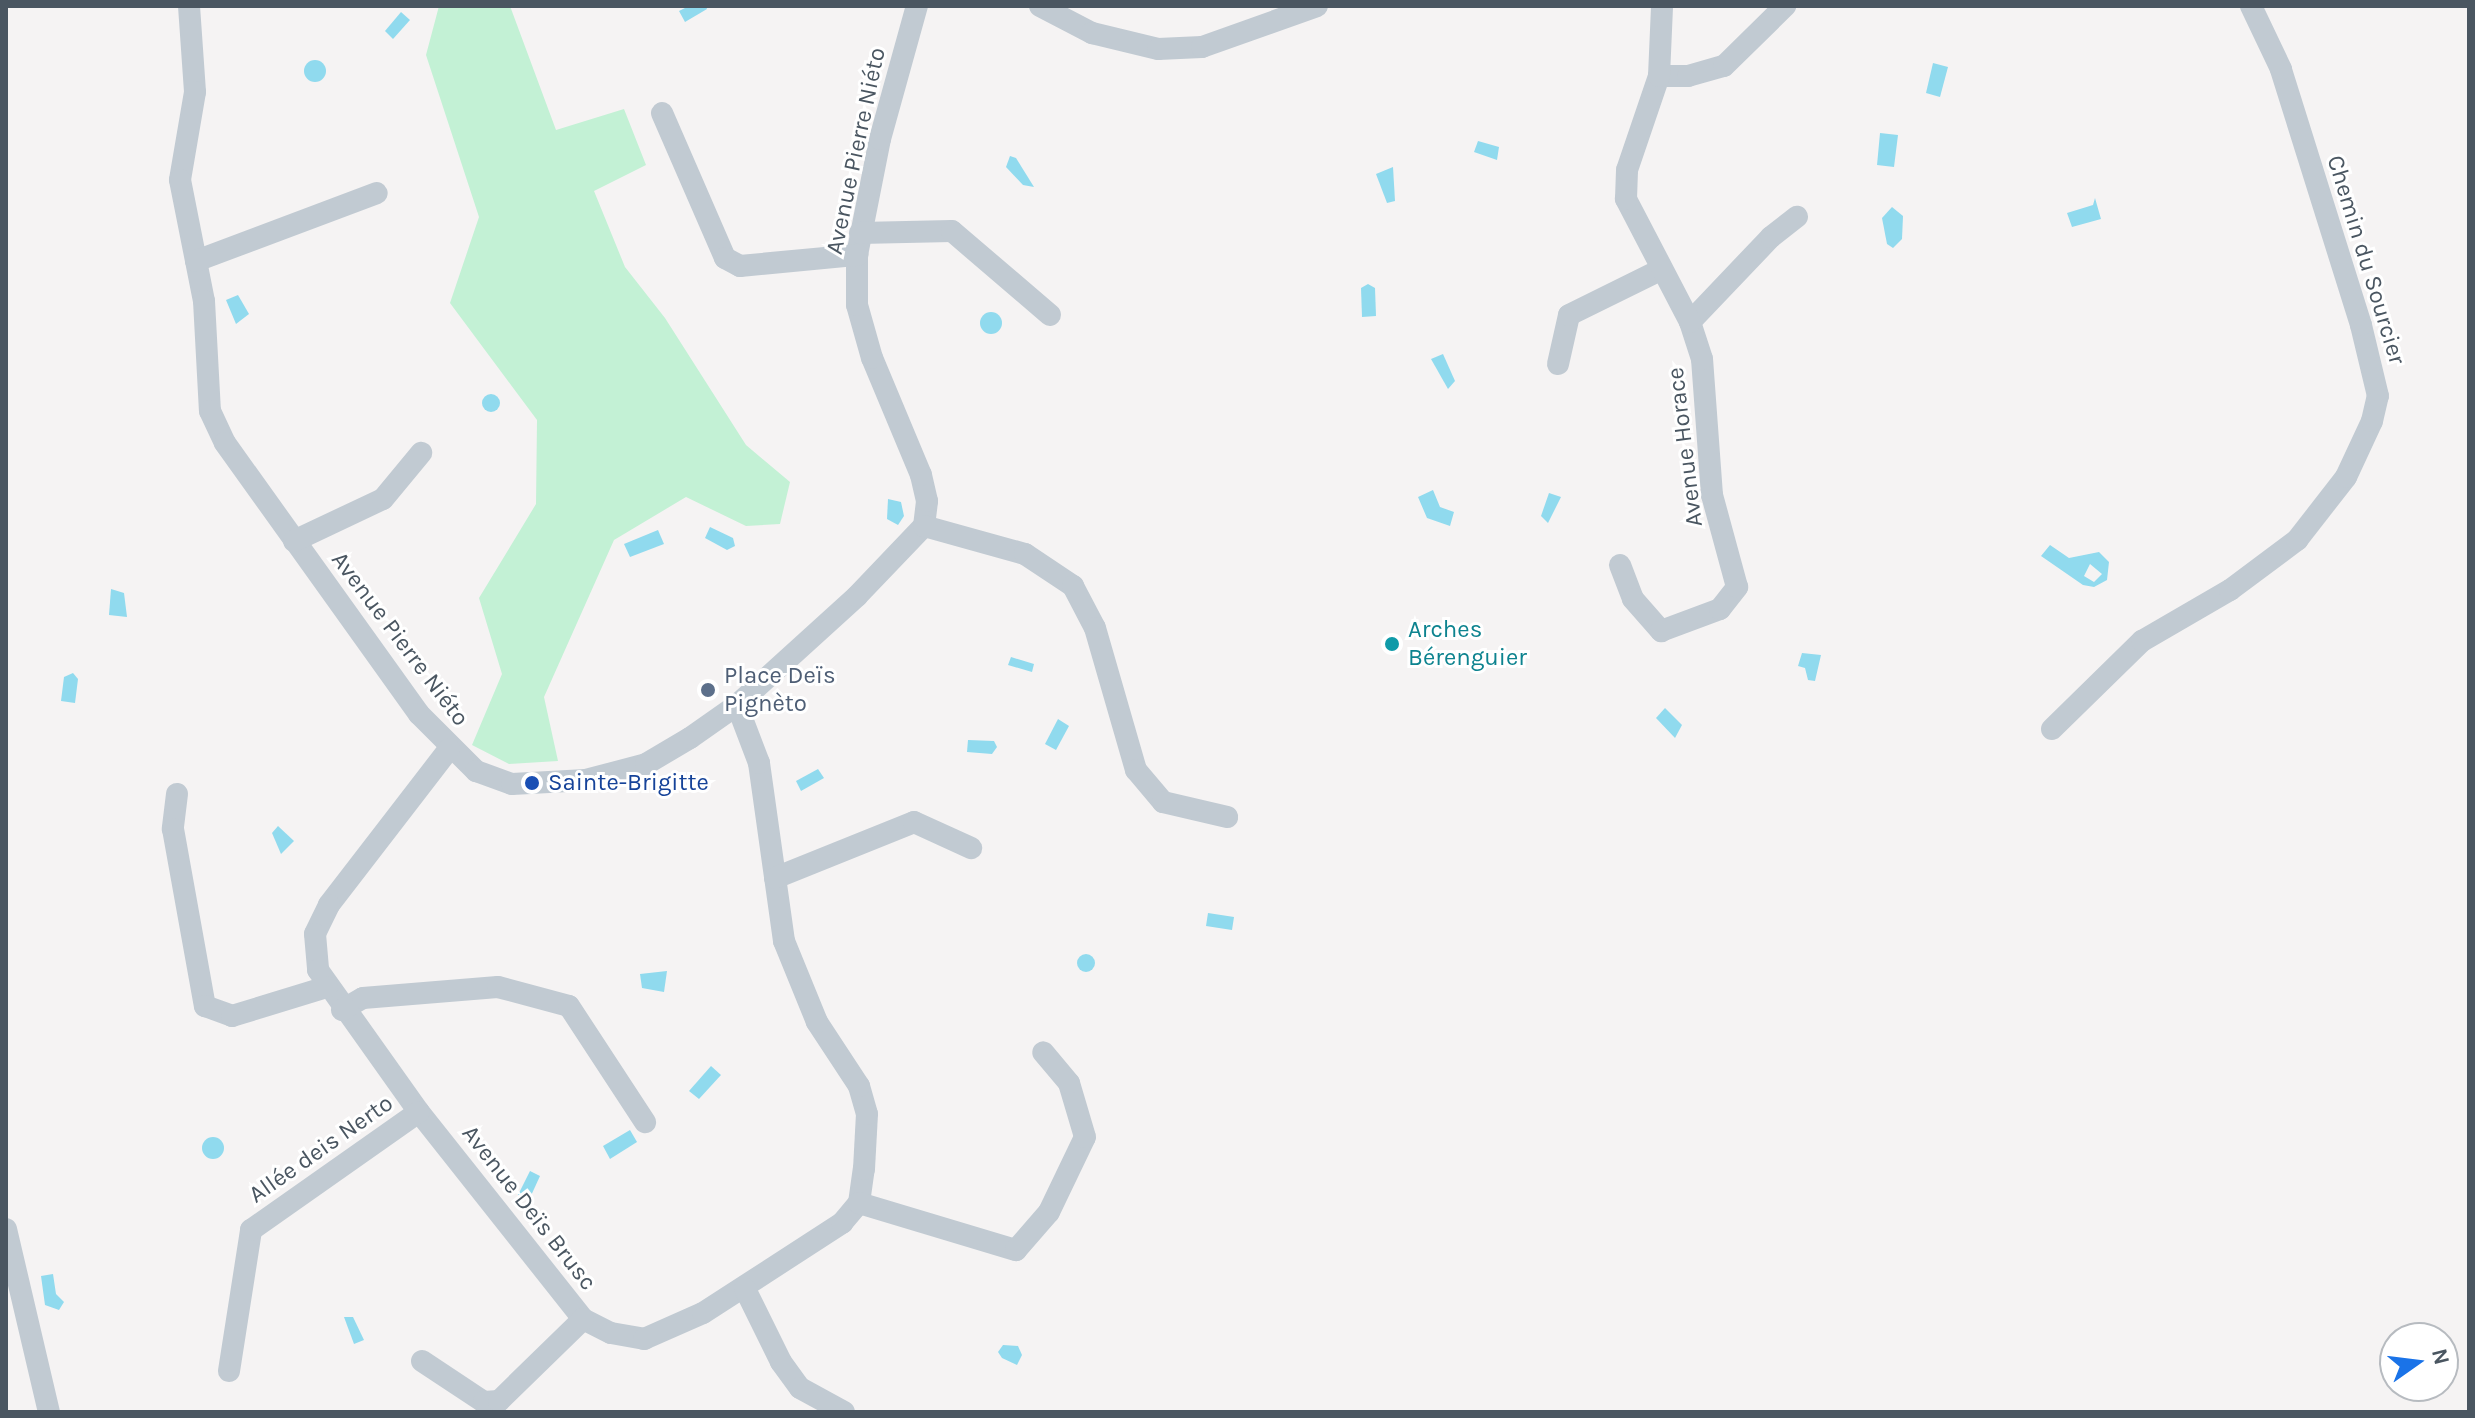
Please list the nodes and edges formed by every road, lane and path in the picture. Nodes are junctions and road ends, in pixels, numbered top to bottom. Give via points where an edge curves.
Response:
1 (189, 6) edge
2 (917, 6) edge
3 (1040, 6) edge
4 (1317, 6) edge
5 (1662, 6) edge
6 (1785, 6) edge
7 (2251, 6) edge
8 (1659, 76) junction
9 (662, 113) dead end
10 (377, 193) dead end
11 (1797, 217) dead end
12 (858, 244) junction
13 (196, 261) junction
14 (1660, 270) junction
15 (1050, 315) dead end
16 (1690, 322) junction
17 (1558, 364) dead end
18 (421, 453) dead end
19 (924, 526) junction
20 (294, 541) junction
21 (1620, 565) dead end
22 (737, 705) junction
23 (2052, 729) dead end
24 (449, 749) junction
25 (177, 794) dead end
26 (1227, 817) dead end
27 (971, 848) dead end
28 (775, 878) junction
29 (327, 987) junction
30 (342, 1010) junction
31 (1043, 1052) dead end
32 (419, 1112) junction
33 (645, 1122) dead end
34 (859, 1203) junction
35 (6, 1229) edge
36 (12, 1282) edge
37 (745, 1289) junction
38 (583, 1319) junction
39 (422, 1361) dead end
40 (229, 1371) dead end
41 (49, 1412) edge
42 (844, 1412) edge

1 - 13 street, Avenue Pierre Niéto via 195,92 180,180
2 - 12 street, Avenue Pierre Niéto
3 - 4 street via 1092,33 1158,49 1202,47
5 - 8 street, Avenue Horace
6 - 8 street via 1724,66 1688,76
7 - 23 street, Chemin du Sourcier via 2281,69 2361,325 2378,396 2372,421 2346,477 2297,540 2230,590 2142,641
8 - 14 street, Avenue Horace via 1627,170 1626,199
9 - 12 street via 725,258 740,266
10 - 13 street
11 - 16 street
12 - 15 street via 952,231
12 - 19 street, Avenue Pierre Niéto via 857,305 872,358 921,475 927,501
13 - 20 street, Avenue Pierre Niéto via 204,301 210,411 225,443
14 - 16 street, Avenue Horace
14 - 17 street via 1569,315
16 - 21 street, Avenue Horace via 1709,408 1712,495 1737,587 1720,609 1661,631 1633,599
18 - 20 street via 383,499
19 - 22 street, Avenue Pierre Niéto via 857,596
19 - 26 street via 1025,554 1073,586 1095,628 1136,770 1163,802
20 - 24 street, Avenue Pierre Niéto
22 - 24 street, Avenue Pierre Niéto via 646,764 586,780 512,784 476,771
22 - 28 street via 759,763
24 - 29 street, Avenue Deïs Brusc via 329,905 315,934 318,970
25 - 29 street via 173,829 205,1006 232,1016
27 - 28 street via 914,822
28 - 34 street via 796,981 859,1086 867,1114
29 - 30 street, Avenue Deïs Brusc
30 - 32 street, Avenue Deïs Brusc
30 - 33 street via 363,998 498,987 569,1006
31 - 34 street via 1069,1083 1085,1137 1049,1212 1016,1250
32 - 38 street, Avenue Deïs Brusc
32 - 40 street, Allée deis Nerto via 251,1230
34 - 37 street, Avenue Deïs Brusc via 842,1223
35 - 36 street
36 - 41 street
37 - 38 street, Avenue Deïs Brusc via 676,1329 644,1339 611,1333
37 - 42 street via 800,1388
38 - 39 street via 499,1401 484,1402

